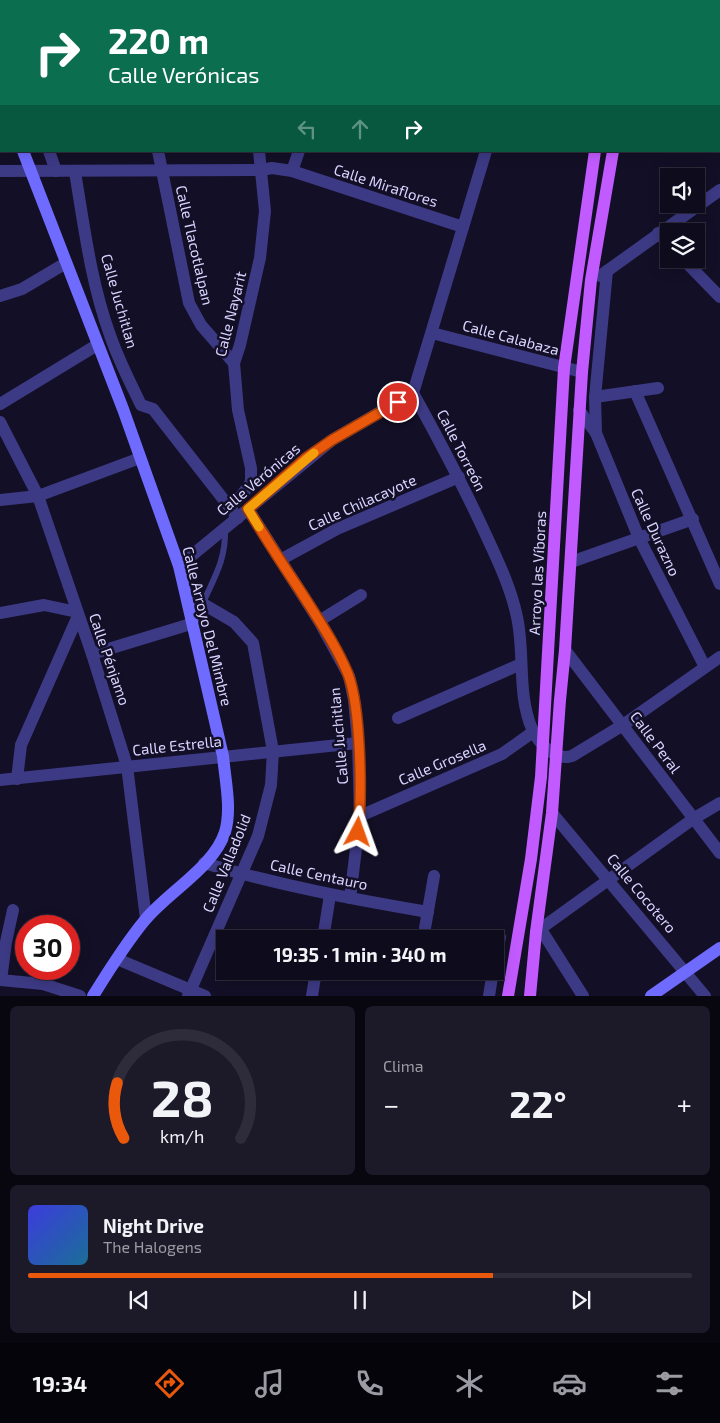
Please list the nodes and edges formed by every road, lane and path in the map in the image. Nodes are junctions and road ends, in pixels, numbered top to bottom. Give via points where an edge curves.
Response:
1 (23, 152) edge
2 (49, 152) edge
3 (158, 152) edge
4 (259, 152) edge
5 (299, 152) edge
6 (486, 152) edge
7 (595, 152) edge
8 (613, 152) edge
9 (30, 170) junction
10 (161, 170) junction
11 (261, 170) junction
12 (0, 171) edge
13 (56, 171) junction
14 (292, 171) junction
15 (75, 172) junction
16 (720, 190) edge
17 (463, 227) junction
18 (658, 233) joint
19 (66, 263) junction
20 (692, 268) edge
21 (607, 271) junction
22 (591, 280) junction
23 (0, 296) edge
24 (720, 297) edge
25 (432, 333) junction
26 (97, 345) junction
27 (119, 359) junction
28 (234, 363) junction
29 (105, 364) junction
30 (564, 368) junction
31 (582, 372) junction
32 (658, 388) dead end
33 (635, 391) junction
34 (414, 393) junction
35 (595, 397) junction
36 (0, 404) edge
37 (141, 405) junction
38 (123, 409) junction
39 (579, 410) junction
40 (0, 422) edge
41 (596, 433) junction
42 (140, 458) junction
43 (459, 477) junction
44 (38, 496) junction
45 (0, 500) edge
46 (230, 506) junction
47 (248, 509) junction
48 (238, 518) junction
49 (693, 519) junction
50 (225, 528) junction
51 (639, 538) junction
52 (280, 560) junction
53 (571, 562) junction
54 (179, 566) junction
55 (720, 584) edge
56 (186, 594) junction
57 (361, 596) dead end
58 (203, 603) junction
59 (0, 613) edge
60 (77, 614) junction
61 (319, 621) junction
62 (194, 623) junction
63 (566, 650) junction
64 (92, 654) junction
65 (720, 657) edge
66 (521, 664) junction
67 (705, 667) junction
68 (398, 718) dead end
69 (623, 725) junction
70 (533, 732) junction
71 (358, 743) junction
72 (543, 744) junction
73 (273, 751) junction
74 (223, 756) junction
75 (556, 757) junction
76 (127, 766) junction
77 (16, 779) junction
78 (0, 780) edge
79 (720, 803) edge
80 (552, 813) junction
81 (360, 816) junction
82 (693, 819) junction
83 (720, 853) edge
84 (204, 863) junction
85 (241, 874) junction
86 (434, 876) dead end
87 (609, 879) junction
88 (330, 894) junction
89 (350, 898) junction
90 (14, 910) dead end
91 (428, 912) junction
92 (146, 919) junction
93 (425, 928) dead end
94 (324, 930) edge
95 (538, 930) junction
96 (720, 948) edge
97 (117, 959) junction
98 (687, 971) junction
99 (0, 980) edge
100 (315, 980) edge
101 (492, 980) edge
102 (189, 993) edge
103 (80, 996) edge
104 (93, 996) edge
105 (205, 996) edge
106 (312, 996) edge
107 (489, 996) edge
108 (508, 996) edge
109 (530, 996) edge
110 (583, 996) edge
111 (651, 996) edge
112 (705, 996) edge

1 - 9 street, Calle Arroyo Del Mimbre
2 - 13 street
3 - 10 street, Calle Tlacotlalpan
4 - 11 street, Calle Nayarit
5 - 14 street
6 - 17 street
7 - 30 main road, Arroyo las Víboras
8 - 22 main road
9 - 12 street, Calle Miraflores
9 - 13 street, Calle Miraflores
9 - 19 street, Calle Arroyo Del Mimbre
10 - 11 street, Calle Miraflores
10 - 15 street, Calle Miraflores
10 - 28 street, Calle Tlacotlalpan via 189,303 201,325
11 - 14 street, Calle Miraflores
11 - 28 street, Calle Nayarit via 265,211 260,258
13 - 15 street, Calle Miraflores
14 - 17 street, Calle Miraflores
15 - 27 street, Calle Juchitlan via 91,264 109,334
16 - 18 street
17 - 25 street
18 - 21 street
19 - 23 street via 22,289
19 - 26 street, Calle Arroyo Del Mimbre
20 - 24 street
21 - 22 street
21 - 35 street
22 - 31 main road
25 - 30 street, Calle Calabaza
25 - 34 street
26 - 29 street, Calle Arroyo Del Mimbre
26 - 36 street
27 - 29 street
27 - 37 street, Calle Juchitlan
28 - 46 street, Calle Nayarit via 238,410 251,482
29 - 38 street, Calle Arroyo Del Mimbre
30 - 31 street, Calle Calabaza
30 - 72 main road, Arroyo las Víboras
31 - 39 main road
32 - 33 street
33 - 35 street
33 - 49 street
34 - 43 street, Calle Torreón
34 - 47 street, Calle Verónicas via 306,458
35 - 41 street
37 - 38 street
37 - 46 street, Calle Juchitlan via 152,408
38 - 42 street, Calle Arroyo Del Mimbre
39 - 41 street, Calle Durazno
39 - 53 main road
40 - 44 street, Calle Pénjamo
41 - 51 street, Calle Durazno
42 - 44 street
42 - 54 street, Calle Arroyo Del Mimbre
43 - 52 street, Calle Chilacayote via 337,529
43 - 66 street, Calle Torreón via 511,597 517,618
44 - 45 street
44 - 60 street, Calle Pénjamo
46 - 48 street, Calle Juchitlan
47 - 48 street, Calle Verónicas
47 - 52 street, Calle Juchitlan
48 - 50 street, Calle Verónicas
49 - 51 street
49 - 55 street
50 - 54 street, Calle Verónicas
50 - 58 lane via 226,548
51 - 53 street
51 - 67 street, Calle Durazno
52 - 61 street, Calle Juchitlan
53 - 63 main road
54 - 56 street, Calle Arroyo Del Mimbre
56 - 58 street, Calle Valladolid
56 - 62 street, Calle Arroyo Del Mimbre
57 - 61 street
58 - 73 street, Calle Valladolid via 234,622 253,643
59 - 60 street via 44,605
60 - 64 street, Calle Pénjamo
60 - 77 street via 21,745
61 - 71 street, Calle Juchitlan via 349,676
62 - 64 street
62 - 74 street, Calle Arroyo Del Mimbre
63 - 69 street, Calle Peral
63 - 75 main road
64 - 76 street, Calle Pénjamo
65 - 67 street
66 - 68 street
66 - 70 street, Calle Torreón
67 - 69 street
69 - 75 street via 572,756
69 - 82 street, Calle Peral
70 - 72 street, Calle Torreón
70 - 81 street, Calle Grosella via 502,754
71 - 73 street, Calle Estrella
71 - 81 street, Calle Juchitlan
72 - 75 street, Calle Torreón
72 - 108 main road, Arroyo las Víboras via 531,859
73 - 74 street, Calle Estrella
73 - 85 street, Calle Valladolid via 271,785 260,827
74 - 76 street, Calle Estrella
74 - 84 street, Calle Arroyo Del Mimbre via 227,822 219,846
75 - 80 main road
76 - 77 street, Calle Estrella
76 - 92 street, Calle Pénjamo
77 - 78 street, Calle Estrella
79 - 82 street
80 - 87 street, Calle Cocotero
80 - 95 main road
81 - 89 street, Calle Juchitlan
82 - 83 street, Calle Peral
82 - 87 street
84 - 85 street, Calle Centauro
84 - 92 street, Calle Arroyo Del Mimbre
85 - 88 street, Calle Centauro
85 - 102 street, Calle Valladolid
86 - 91 street
87 - 95 street
87 - 98 street, Calle Cocotero
88 - 89 street, Calle Centauro
88 - 94 street
89 - 91 street, Calle Centauro
90 - 99 street
91 - 93 street
92 - 97 street, Calle Arroyo Del Mimbre
95 - 109 main road
95 - 110 street
96 - 98 street
97 - 102 street
97 - 104 street, Calle Arroyo Del Mimbre
98 - 111 street
98 - 112 street, Calle Cocotero
99 - 103 street via 43,984
100 - 106 street
101 - 107 street
102 - 105 street

